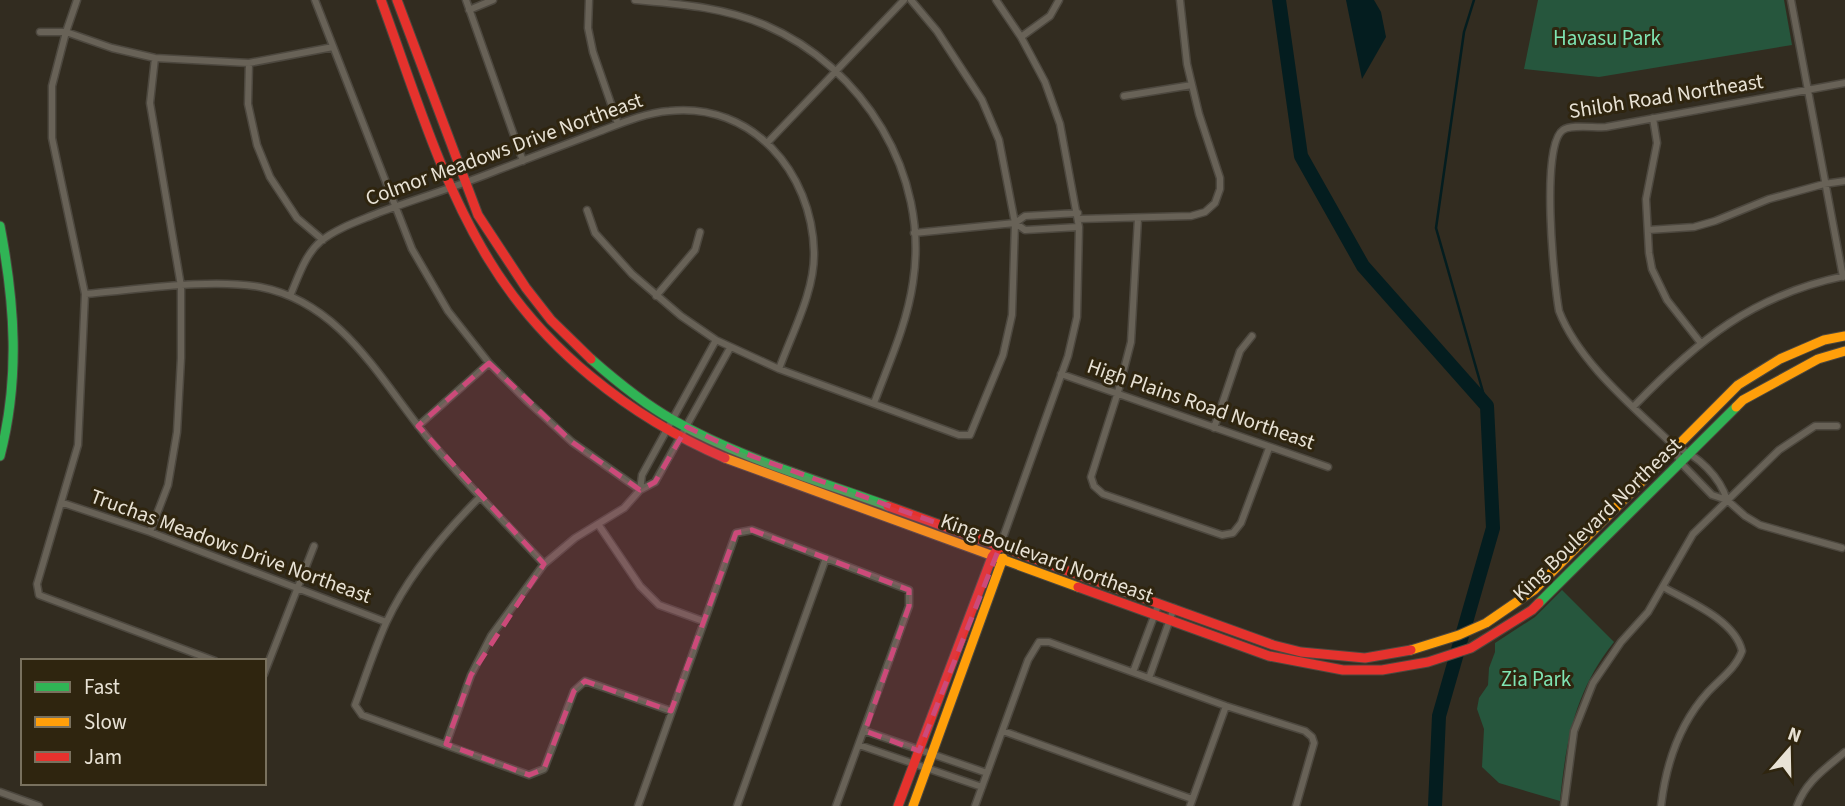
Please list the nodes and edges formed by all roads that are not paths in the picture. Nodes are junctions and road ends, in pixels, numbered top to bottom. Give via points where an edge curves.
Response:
1 (77, 0) edge
2 (315, 0) edge
3 (381, 0) edge
4 (397, 0) edge
5 (466, 0) edge
6 (493, 0) edge
7 (589, 0) edge
8 (635, 0) edge
9 (904, 0) edge
10 (911, 0) edge
11 (996, 0) edge
12 (1059, 0) edge
13 (1180, 0) edge
14 (1791, 0) edge
15 (669, 2) edge
16 (469, 10) junction
17 (40, 32) dead end
18 (66, 32) junction
19 (1021, 37) junction
20 (333, 47) junction
21 (155, 58) junction
22 (249, 63) junction
23 (837, 72) junction
24 (1845, 83) edge
25 (1192, 85) junction
26 (1808, 90) junction
27 (1124, 96) dead end
28 (1653, 118) junction
29 (618, 124) junction
30 (768, 142) junction
31 (523, 161) junction
32 (1845, 181) edge
33 (465, 183) junction
34 (1824, 184) junction
35 (452, 187) junction
36 (395, 207) junction
37 (587, 210) dead end
38 (1138, 218) junction
39 (1078, 220) junction
40 (1015, 223) junction
41 (0, 226) edge
42 (1648, 230) junction
43 (700, 232) dead end
44 (914, 233) junction
45 (323, 240) junction
46 (1844, 276) edge
47 (181, 286) junction
48 (85, 294) junction
49 (289, 296) junction
50 (656, 296) junction
51 (1252, 336) dead end
52 (1845, 336) edge
53 (716, 340) junction
54 (1700, 342) junction
55 (730, 348) junction
56 (1845, 351) edge
57 (489, 363) junction
58 (779, 369) junction
59 (1061, 374) junction
60 (1118, 392) junction
61 (874, 403) junction
62 (1634, 406) junction
63 (672, 420) junction
64 (418, 426) junction
65 (687, 426) junction
66 (1836, 426) dead end
67 (1214, 428) junction
68 (667, 430) junction
69 (680, 437) junction
70 (1675, 447) junction
71 (1269, 448) junction
72 (1690, 452) junction
73 (0, 456) edge
74 (1680, 462) junction
75 (1328, 467) dead end
76 (640, 490) junction
77 (481, 497) junction
78 (1727, 500) junction
79 (63, 503) junction
80 (598, 524) junction
81 (150, 532) junction
82 (1000, 545) junction
83 (314, 546) dead end
84 (1842, 548) dead end
85 (992, 556) junction
86 (826, 558) junction
87 (1004, 561) junction
88 (544, 564) junction
89 (298, 587) junction
90 (1663, 587) junction
91 (1159, 603) junction
92 (1174, 608) junction
93 (1154, 615) junction
94 (1170, 620) junction
95 (703, 621) junction
96 (386, 622) junction
97 (210, 659) edge
98 (266, 669) edge
99 (1133, 672) junction
100 (1149, 678) junction
101 (1226, 706) junction
102 (671, 711) junction
103 (865, 731) junction
104 (1003, 731) junction
105 (446, 744) junction
106 (859, 745) junction
107 (919, 751) junction
108 (1845, 752) edge
109 (932, 756) junction
110 (914, 763) junction
111 (927, 769) junction
112 (987, 774) junction
113 (982, 788) junction
114 (0, 792) edge
115 (1191, 803) edge
116 (40, 806) edge
117 (638, 806) edge
118 (737, 806) edge
119 (836, 806) edge
120 (898, 806) edge
121 (914, 806) edge
122 (975, 806) edge
123 (1296, 806) edge
124 (1564, 806) edge
125 (1661, 806) edge
126 (1797, 806) edge

1 - 18 street
2 - 20 street
3 - 35 street, King Boulevard Northeast
4 - 33 street, King Boulevard Northeast
5 - 16 street
6 - 16 street
7 - 29 street via 593,52
8 - 15 street
9 - 23 street
10 - 40 street via 982,100 999,140
11 - 19 street
12 - 19 street via 1051,16
13 - 25 street
14 - 26 street
15 - 23 street via 765,25 819,56
16 - 31 street
17 - 18 street
18 - 21 street
18 - 48 street via 52,86 52,138
19 - 39 street via 1060,124
20 - 22 street
20 - 36 street
21 - 22 street
21 - 47 street via 150,103
22 - 45 street via 248,104 270,177 297,218
23 - 30 street
23 - 44 street via 860,95 895,149
24 - 26 street, Shiloh Road Northeast
25 - 27 street
25 - 38 street via 1220,178 1215,203 1191,216
26 - 28 street, Shiloh Road Northeast
26 - 34 street
28 - 42 street via 1657,143 1646,198
28 - 62 street, Shiloh Road Northeast via 1563,130 1557,137 1549,183 1559,312 1583,356
29 - 30 street, Colmor Meadows Drive Northeast via 666,111 700,110 746,126
29 - 31 street, Colmor Meadows Drive Northeast
30 - 58 street, Colmor Meadows Drive Northeast via 799,189 814,252 806,296
31 - 33 street, Colmor Meadows Drive Northeast
32 - 34 street
33 - 35 street, Colmor Meadows Drive Northeast
33 - 63 street, King Boulevard Northeast via 478,215 551,320 613,378
34 - 42 street via 1704,224
34 - 46 street
35 - 36 street, Colmor Meadows Drive Northeast
35 - 68 street, King Boulevard Northeast via 489,260 533,321 594,379
36 - 45 street, Colmor Meadows Drive Northeast
36 - 57 street via 412,249 447,311
37 - 50 street via 595,233
38 - 39 street
38 - 60 street via 1131,342
39 - 40 street via 1025,216
39 - 40 street via 1025,230
39 - 59 street via 1077,317
40 - 44 street
40 - 61 street via 1012,315 1003,355 970,435
41 - 73 street via 16,345 7,434
42 - 54 street via 1659,287
43 - 50 street via 695,250
44 - 61 street via 914,279 907,316
45 - 49 street, Colmor Meadows Drive Northeast
46 - 54 street via 1780,295
47 - 48 street
47 - 49 street via 259,287
47 - 81 street via 177,432 168,485
48 - 79 street via 78,445
49 - 64 street via 317,311 351,339
50 - 53 street
51 - 67 street via 1240,351
52 - 70 street, King Boulevard Northeast via 1780,359 1738,386
53 - 55 street
53 - 63 street
54 - 62 street
55 - 58 street
55 - 65 street
56 - 72 street, King Boulevard Northeast via 1818,359 1743,400
57 - 64 street
57 - 76 street via 572,442
58 - 61 street
59 - 60 street, High Plains Road Northeast
59 - 82 street
60 - 67 street, High Plains Road Northeast
60 - 71 street via 1091,477 1103,494 1222,535 1233,533
62 - 70 street, Shiloh Road Northeast
63 - 65 street, King Boulevard Northeast
63 - 68 street
64 - 77 street
65 - 69 street
65 - 82 street, King Boulevard Northeast via 737,451
66 - 78 street via 1815,426 1796,437
67 - 71 street, High Plains Road Northeast
68 - 69 street, King Boulevard Northeast
68 - 76 street via 642,475
69 - 76 street via 655,482
69 - 85 street, King Boulevard Northeast via 745,467
70 - 72 street
70 - 74 street
70 - 92 street, King Boulevard Northeast via 1534,590 1499,615 1441,641 1365,658 1301,652
71 - 75 street, High Plains Road Northeast
72 - 74 street, King Boulevard Northeast
72 - 78 street via 1723,485
74 - 78 street via 1712,495
74 - 94 street, King Boulevard Northeast via 1532,610 1495,634 1438,659 1382,670 1343,670 1269,656
76 - 80 street via 624,508
77 - 88 street
77 - 96 street via 422,561
78 - 84 street via 1760,525
78 - 90 street via 1693,534
79 - 81 street, Truchas Meadows Drive Northeast
79 - 97 street via 37,584 39,595
80 - 88 street
80 - 95 street via 640,586 659,605
81 - 89 street, Truchas Meadows Drive Northeast
82 - 85 street
82 - 87 street
82 - 91 street, King Boulevard Northeast
83 - 89 street
85 - 87 street, King Boulevard Northeast
85 - 107 street
86 - 95 street via 752,530 736,533
86 - 103 street via 909,590 909,606
86 - 118 street
87 - 93 street, King Boulevard Northeast
87 - 109 street
88 - 105 street via 491,636
89 - 96 street, Truchas Meadows Drive Northeast
89 - 98 street
90 - 124 street via 1602,667 1583,705 1574,731
90 - 125 street via 1714,615 1734,635 1742,651 1679,733
91 - 92 street, King Boulevard Northeast
91 - 93 street
92 - 94 street
93 - 94 street, King Boulevard Northeast
93 - 99 street
94 - 100 street
95 - 102 street
96 - 105 street via 355,705 362,715
99 - 100 street
99 - 104 street via 1039,642
100 - 101 street
101 - 115 street
101 - 123 street via 1290,725 1312,737 1314,749
102 - 105 street via 585,681 574,691 544,769 529,775
102 - 117 street
103 - 106 street
103 - 107 street
104 - 112 street
104 - 115 street
106 - 110 street
106 - 119 street
107 - 109 street
107 - 110 street
108 - 126 street via 1811,779
109 - 111 street
109 - 112 street
110 - 111 street
110 - 120 street
111 - 113 street
111 - 121 street
112 - 113 street
113 - 122 street
114 - 116 street

